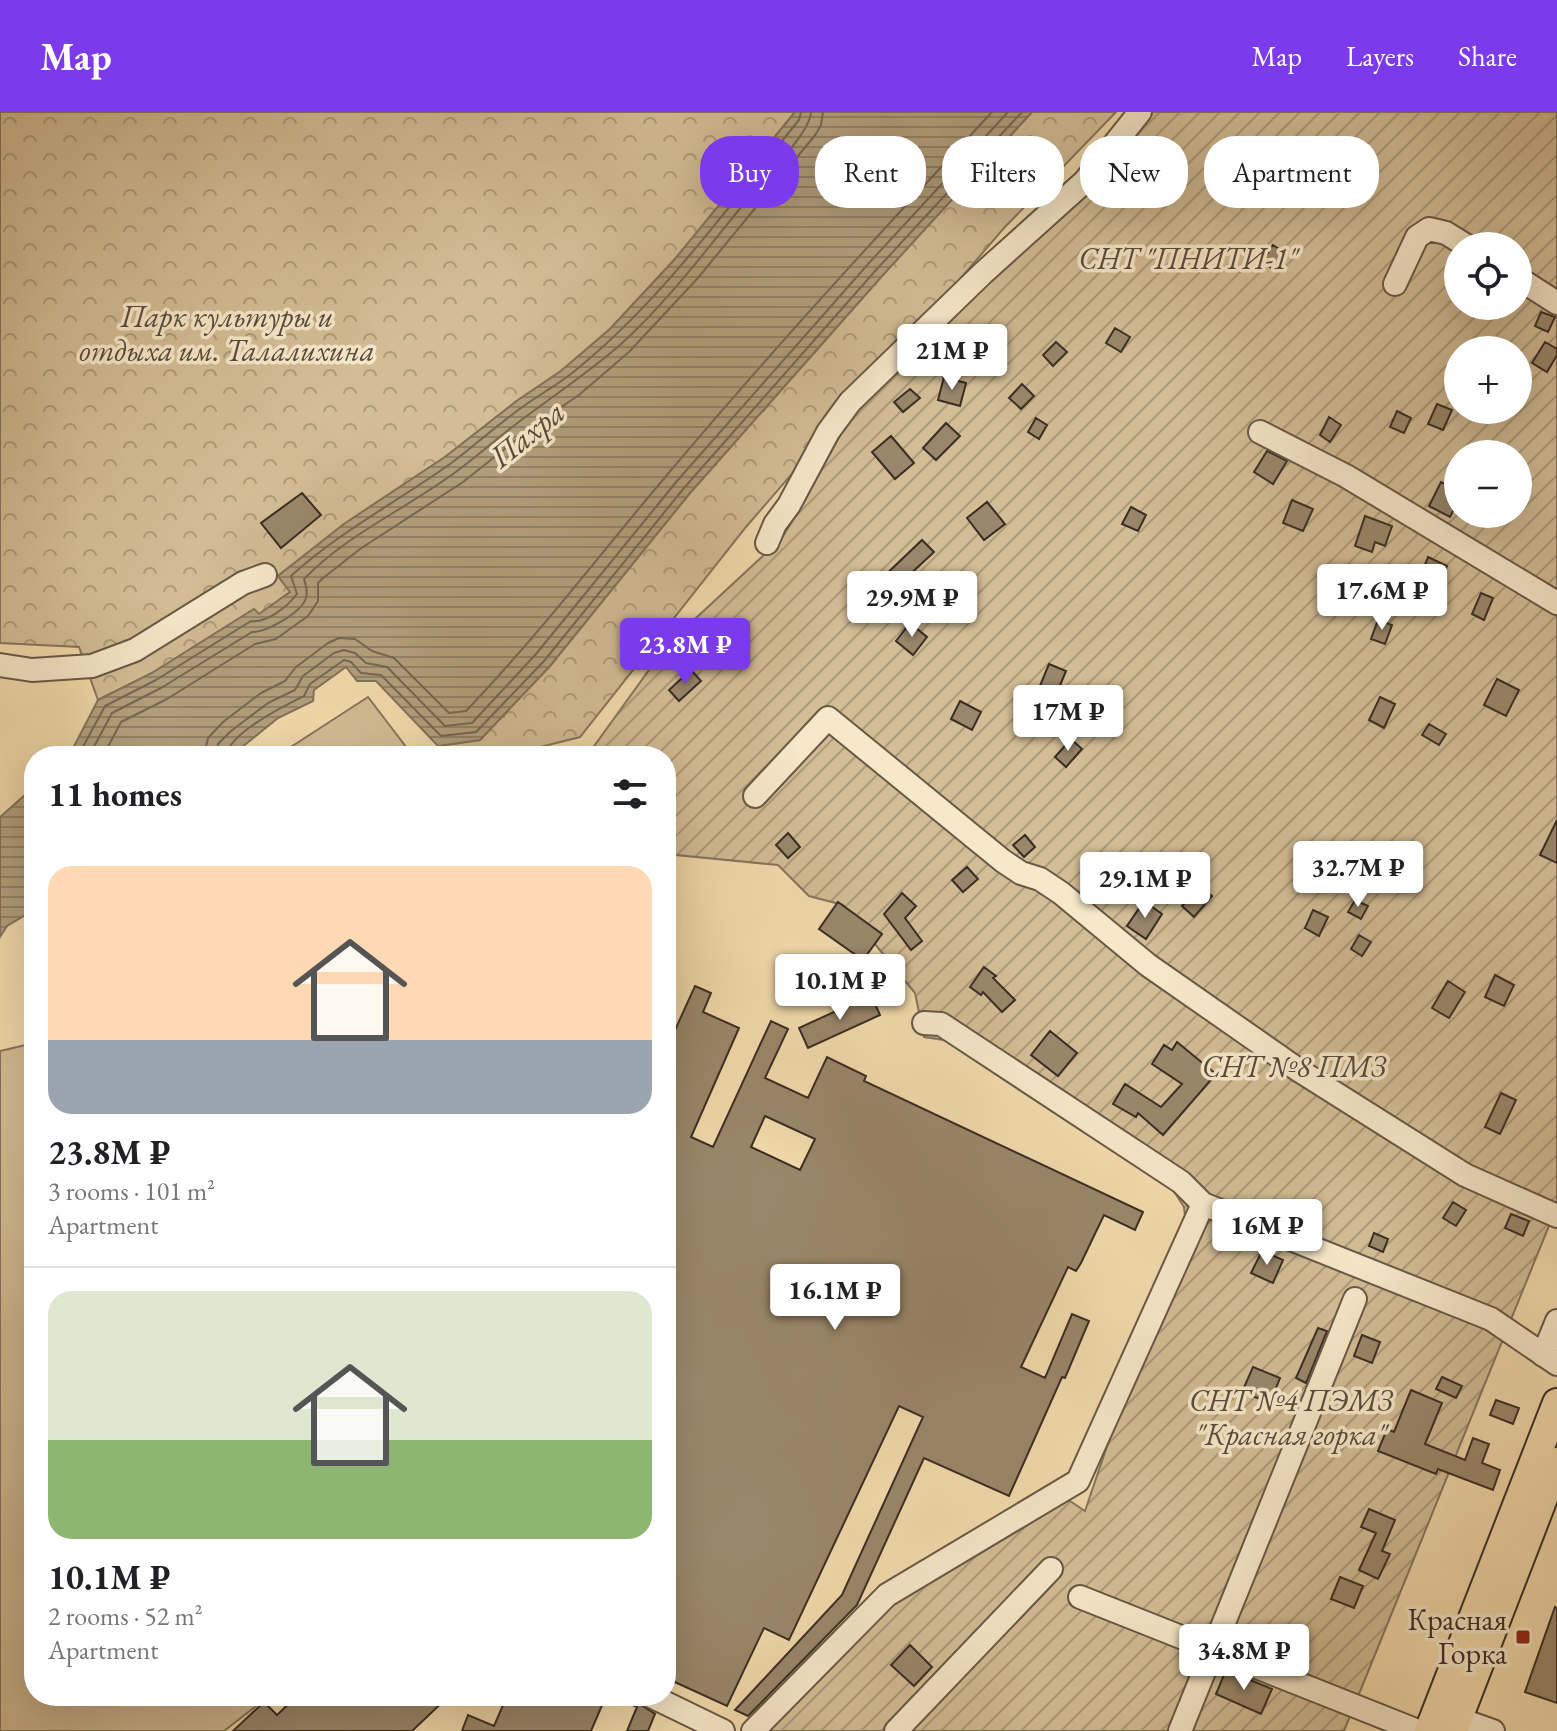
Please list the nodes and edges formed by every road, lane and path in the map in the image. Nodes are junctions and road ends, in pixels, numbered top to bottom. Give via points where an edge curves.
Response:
1 (1140, 112) edge
2 (1444, 233) edge
3 (1395, 284) dead end
4 (1532, 287) edge
5 (1557, 303) edge
6 (1260, 432) dead end
7 (767, 543) dead end
8 (265, 575) dead end
9 (1557, 603) edge
10 (0, 665) edge
11 (755, 796) dead end
12 (924, 1023) dead end
13 (1203, 1204) junction
14 (1557, 1216) edge
15 (1355, 1299) dead end
16 (1557, 1321) edge
17 (1550, 1360) edge
18 (1557, 1403) edge
19 (1557, 1462) edge
20 (1051, 1569) dead end
21 (1080, 1597) dead end
22 (1213, 1648) junction
23 (672, 1706) edge
24 (1439, 1724) edge
25 (723, 1731) edge
26 (753, 1731) edge
27 (896, 1731) edge
28 (1180, 1731) edge
29 (1493, 1731) edge

1 - 7 street via 1084,182 850,402
2 - 3 street via 1429,229 1417,237
4 - 5 street
6 - 9 street via 1346,476
8 - 10 street via 243,583 135,650 92,666 32,670
11 - 14 street via 828,718 1003,861 1061,893 1148,965 1300,1071 1465,1175
12 - 13 street via 941,1024 1181,1182
13 - 17 street via 1491,1319
13 - 26 street via 1078,1481 887,1595
15 - 22 street
16 - 17 street
18 - 24 main road
19 - 24 main road
20 - 27 street
21 - 22 street
22 - 24 street
22 - 28 street
23 - 25 street
24 - 29 street

